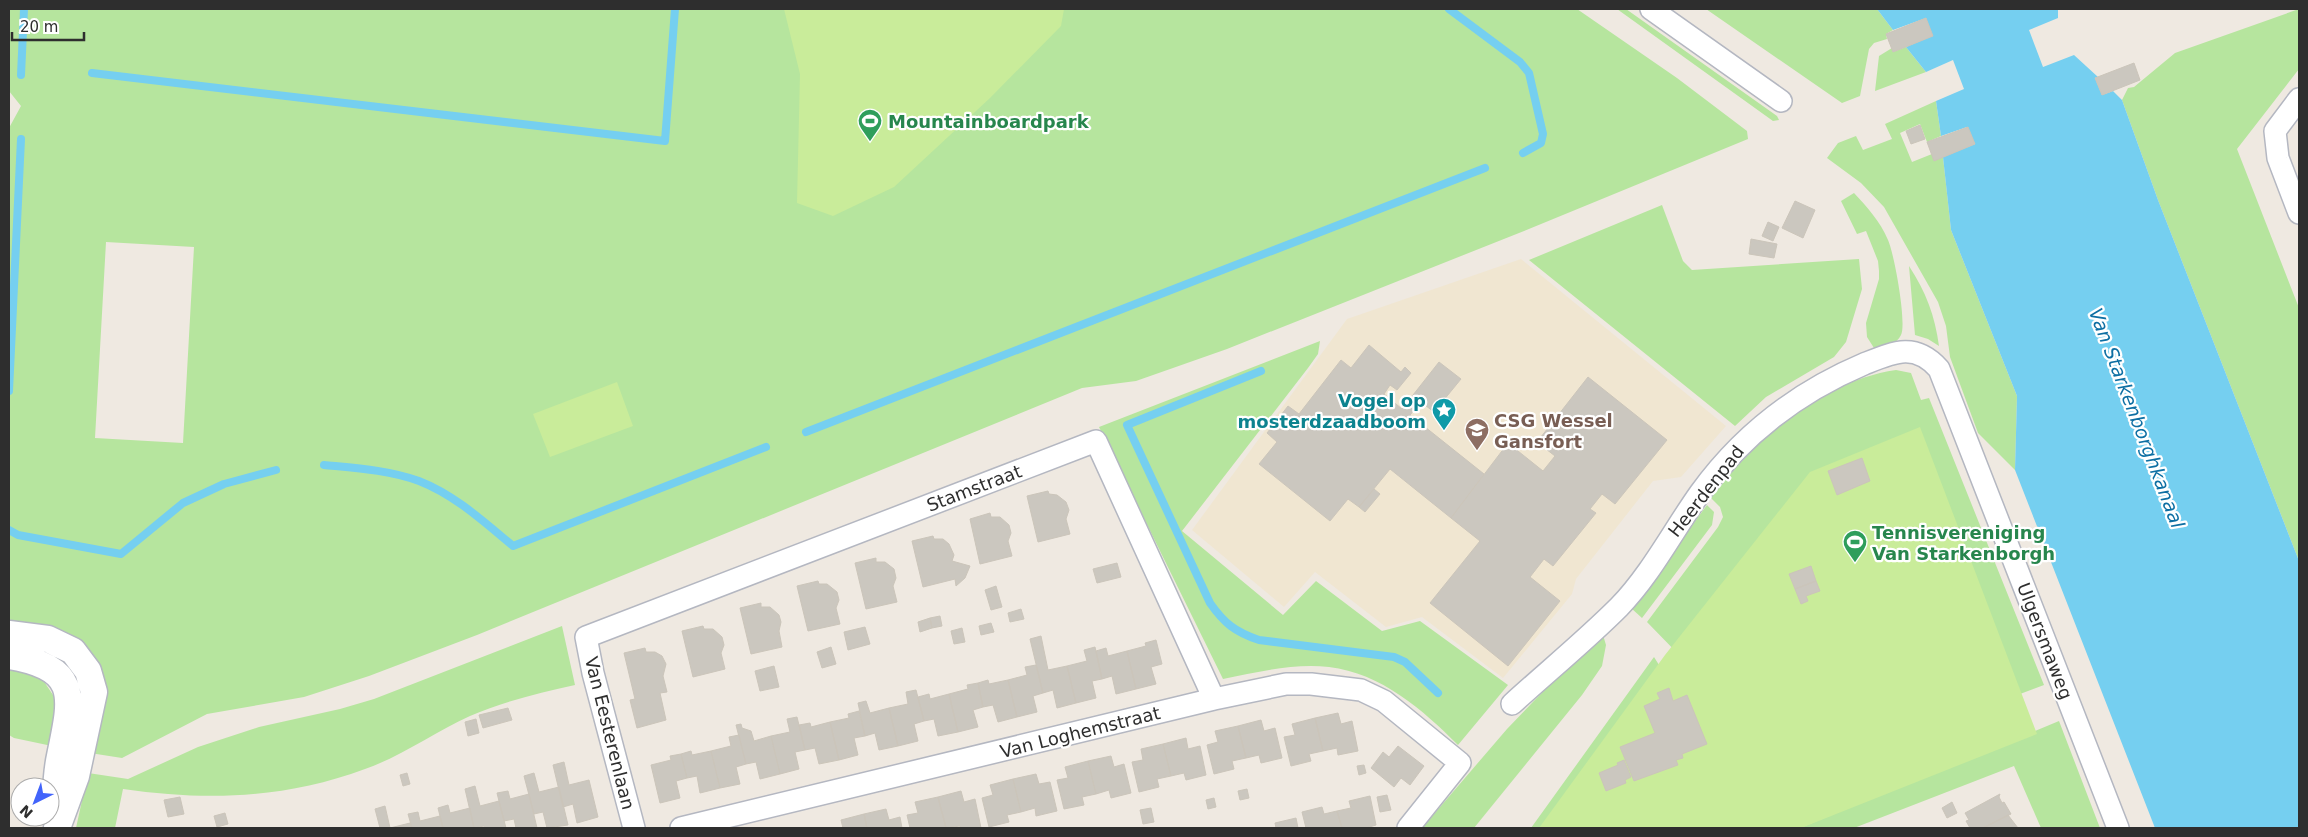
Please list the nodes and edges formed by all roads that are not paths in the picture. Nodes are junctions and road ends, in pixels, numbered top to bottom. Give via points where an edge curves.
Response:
1 (1651, 9) edge
2 (2299, 99) edge
3 (1781, 101) dead end
4 (2299, 213) edge
5 (1939, 369) joint
6 (9, 634) edge
7 (586, 637) joint
8 (9, 656) edge
9 (1214, 699) junction
10 (1512, 704) dead end
11 (56, 828) edge
12 (634, 828) edge
13 (681, 828) edge
14 (1408, 828) edge
15 (2118, 828) edge

1 - 3 street
2 - 4 street via 2275,131 2278,158
5 - 10 street, Heerdenpad via 1922,355 1900,352 1840,375 1772,417 1724,464 1619,607
5 - 15 street, Ulgersmaweg
6 - 11 street via 48,639 73,651 88,671 94,692 76,776
7 - 9 street, Stamstraat via 1096,441
7 - 12 street, Van Eesterenlaan
8 - 11 street via 34,660 56,672 67,688 68,721 58,770
9 - 13 street, Van Loghemstraat
9 - 14 street, Van Loghemstraat via 1286,684 1311,684 1361,690 1384,701 1460,763

